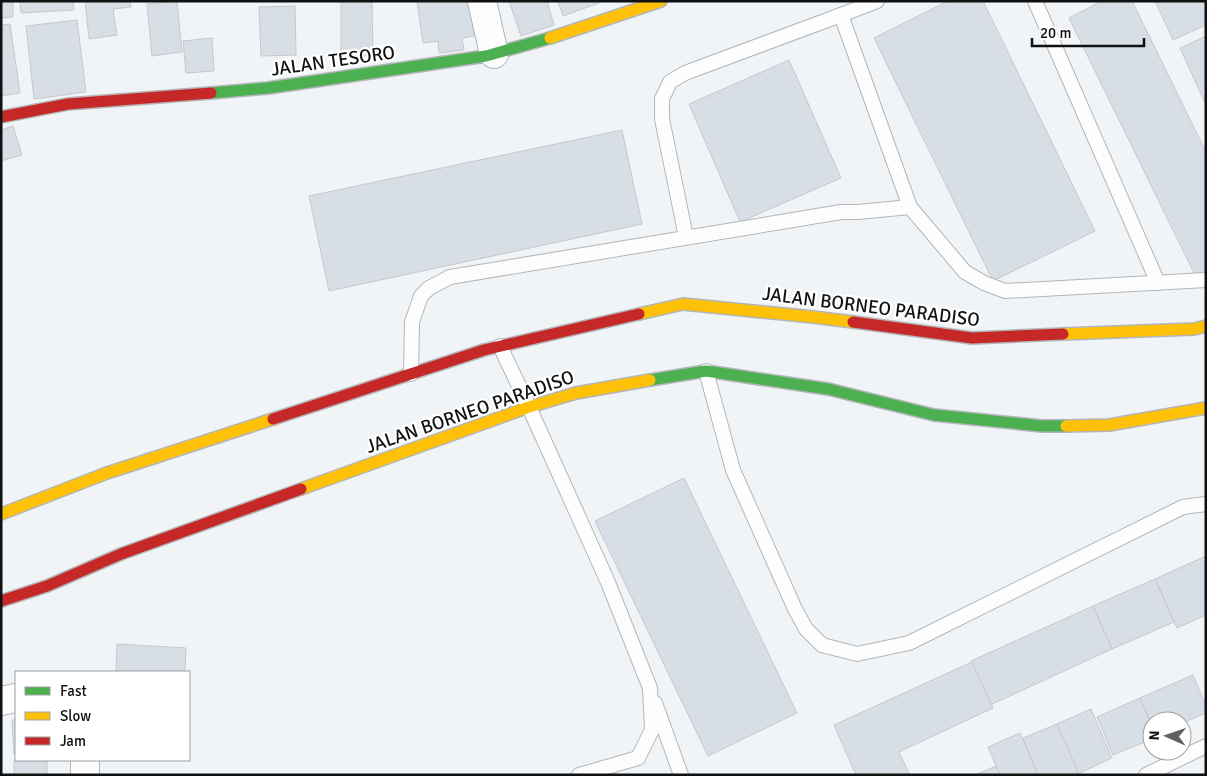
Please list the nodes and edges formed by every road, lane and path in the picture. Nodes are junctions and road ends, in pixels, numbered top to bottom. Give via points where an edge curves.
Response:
1 (482, 1) edge
2 (661, 1) edge
3 (877, 1) edge
4 (1035, 1) edge
5 (841, 15) junction
6 (494, 54) junction
7 (1, 117) edge
8 (910, 207) junction
9 (686, 237) junction
10 (1206, 280) edge
11 (1158, 283) junction
12 (1206, 326) edge
13 (500, 346) junction
14 (706, 371) junction
15 (411, 374) junction
16 (529, 407) junction
17 (1206, 408) edge
18 (1206, 504) edge
19 (1, 514) edge
20 (1, 601) edge
21 (650, 688) junction
22 (15, 698) edge
23 (1, 701) edge
24 (1206, 746) edge
25 (85, 761) edge
26 (85, 775) edge
27 (578, 775) edge
28 (681, 775) edge
29 (1146, 775) edge

1 - 6 street
2 - 6 street, JALAN TESORO
3 - 5 lane
4 - 11 lane
5 - 8 lane
5 - 9 lane via 685,72 670,82 662,99 662,119
6 - 7 street, JALAN TESORO via 268,88 68,104
8 - 9 lane via 841,212
8 - 11 lane via 965,272 1005,291
9 - 15 lane via 450,277 421,296 412,322
10 - 11 lane
12 - 13 street, JALAN BORNEO PARADISO via 972,338 683,304
13 - 15 street, JALAN BORNEO PARADISO
13 - 16 lane
14 - 16 street, JALAN BORNEO PARADISO via 576,393
14 - 17 street, JALAN BORNEO PARADISO via 828,389 934,415 1042,426 1109,425
14 - 18 lane via 733,470 795,609 806,629 822,645 857,654 909,643 1183,507
15 - 19 street, JALAN BORNEO PARADISO via 107,473
16 - 20 street, JALAN BORNEO PARADISO via 121,554 47,586
16 - 21 lane via 607,580
21 - 27 lane via 652,730 638,758
21 - 28 lane
22 - 23 street
24 - 29 lane
25 - 26 street

